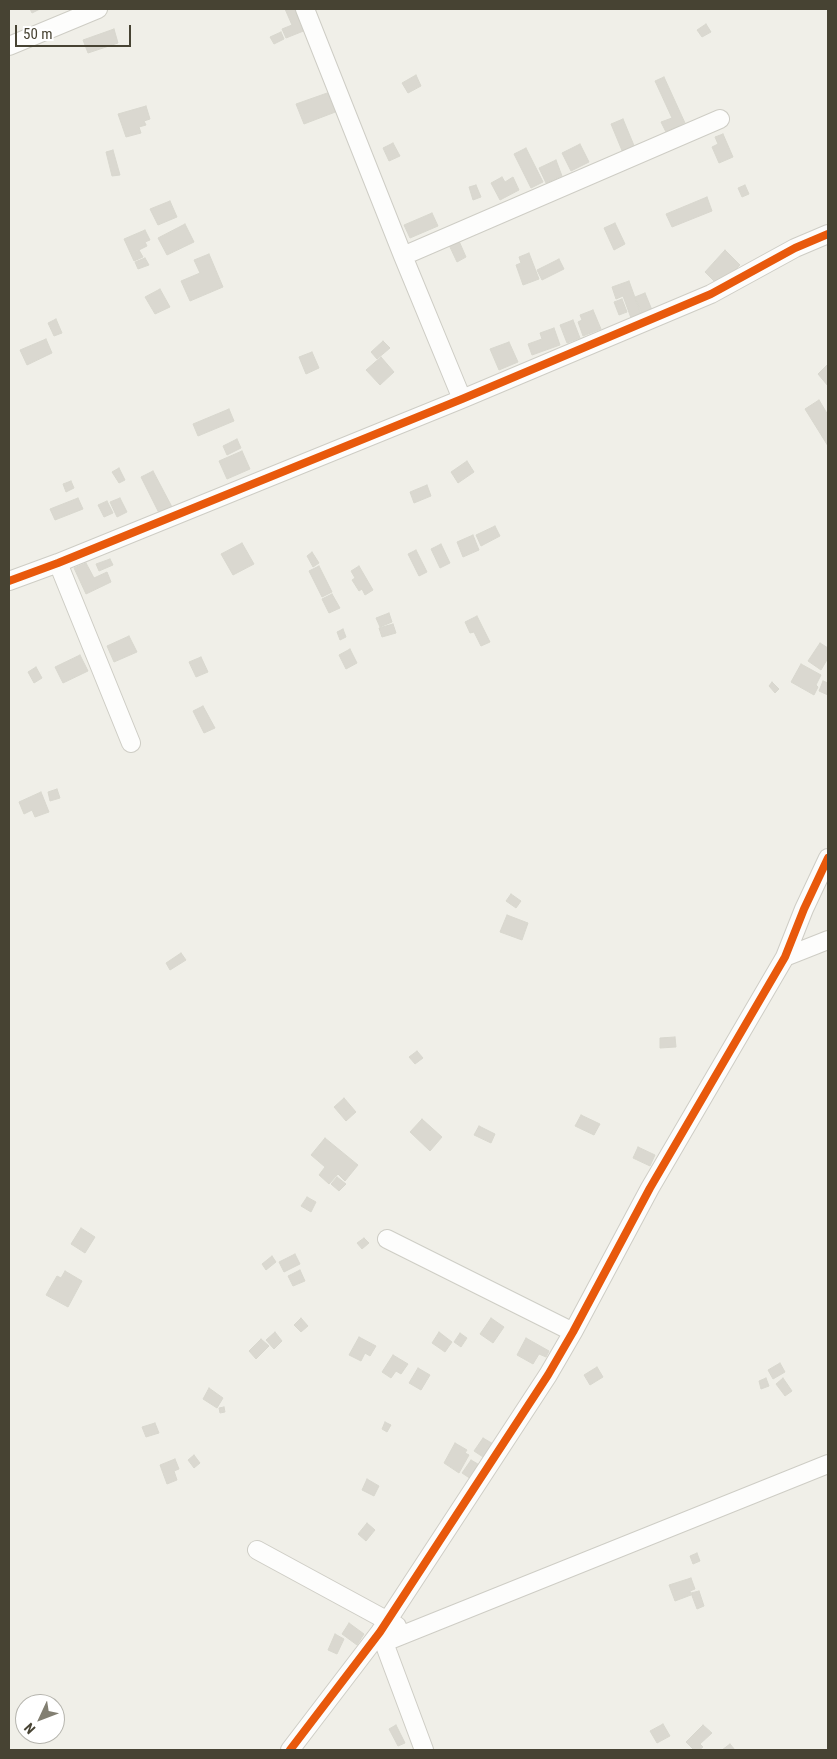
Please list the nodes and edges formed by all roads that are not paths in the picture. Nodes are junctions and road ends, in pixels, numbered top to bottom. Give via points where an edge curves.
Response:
1 (98, 9) edge
2 (305, 9) edge
3 (9, 46) edge
4 (720, 119) dead end
5 (828, 234) edge
6 (403, 256) junction
7 (462, 399) junction
8 (58, 563) junction
9 (9, 581) edge
10 (131, 742) dead end
11 (828, 858) edge
12 (828, 940) edge
13 (785, 957) junction
14 (388, 1239) dead end
15 (573, 1332) junction
16 (828, 1464) edge
17 (258, 1550) dead end
18 (384, 1631) junction
19 (290, 1750) edge
20 (424, 1750) edge

1 - 3 street
2 - 6 street
4 - 6 street
5 - 7 street via 795,248 712,294
6 - 7 street
7 - 8 street
8 - 9 street
8 - 10 street
11 - 13 street
12 - 13 street
13 - 15 street via 650,1188
14 - 15 street
15 - 18 street
16 - 18 street via 408,1633
17 - 18 street
18 - 19 street
18 - 20 street

